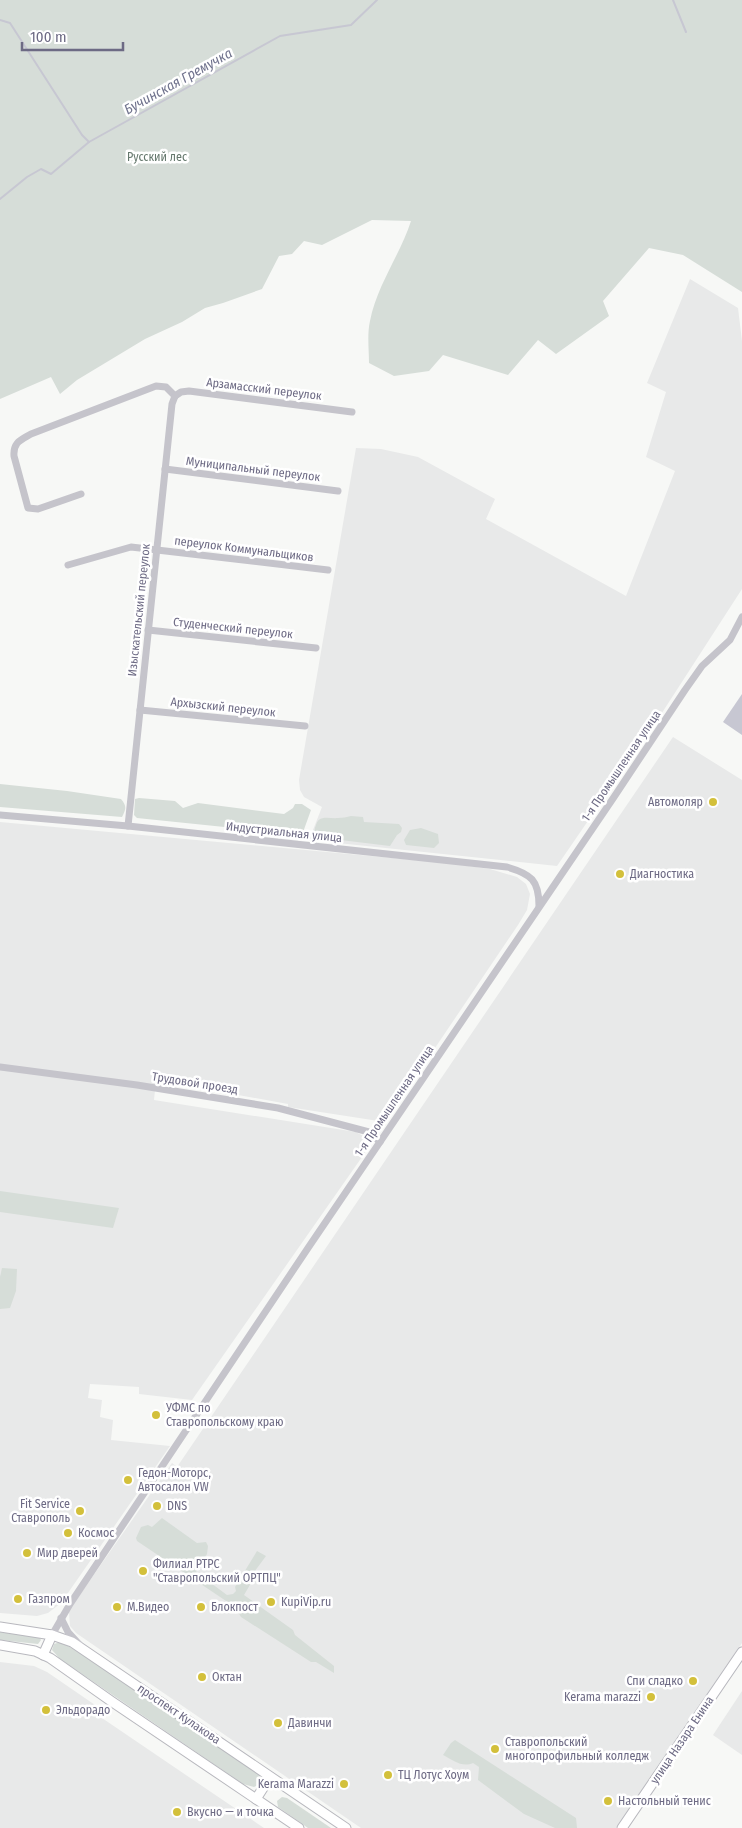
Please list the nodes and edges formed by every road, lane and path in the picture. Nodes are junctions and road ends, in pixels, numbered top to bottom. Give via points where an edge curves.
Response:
1 (175, 396) junction
2 (352, 412) dead end
3 (165, 469) junction
4 (338, 491) dead end
5 (81, 494) dead end
6 (157, 550) junction
7 (68, 565) dead end
8 (328, 570) dead end
9 (742, 617) edge
10 (148, 630) junction
11 (316, 648) dead end
12 (140, 710) junction
13 (305, 726) dead end
14 (0, 815) edge
15 (128, 826) junction
16 (539, 906) junction
17 (0, 1067) edge
18 (380, 1142) junction
19 (70, 1604) junction
20 (62, 1618) junction
21 (57, 1625) junction
22 (0, 1627) edge
23 (39, 1632) junction
24 (68, 1632) junction
25 (52, 1635) junction
26 (0, 1645) edge
27 (86, 1651) junction
28 (742, 1652) edge
29 (43, 1655) junction
30 (270, 1777) junction
31 (256, 1799) junction
32 (299, 1828) edge
33 (346, 1828) edge
34 (622, 1828) edge

1 - 2 street, Арзамасский переулок via 190,391
1 - 3 street, Изыскательский переулок
1 - 5 street via 166,387 156,386 31,434 16,443 14,456 28,508 38,509
3 - 4 street, Муниципальный переулок
3 - 6 street, Изыскательский переулок
6 - 7 street, переулок Коммунальщиков via 131,547
6 - 8 street, переулок Коммунальщиков
6 - 10 street, Изыскательский переулок
9 - 16 street, 1-я Промышленная улица via 730,640 702,666 685,690
10 - 11 street, Студенческий переулок
10 - 12 street, Изыскательский переулок
12 - 13 street, Архызский переулок
12 - 15 street, Изыскательский переулок
14 - 15 street, Индустриальная улица
15 - 16 street, Индустриальная улица via 506,867 523,872 534,880 539,891
16 - 18 street, 1-я Промышленная улица
17 - 18 street, Трудовой проезд via 278,1108 369,1132
18 - 19 street, 1-я Промышленная улица
19 - 20 street, 1-я Промышленная улица
19 - 24 street via 66,1622
20 - 21 street, 1-я Промышленная улица
20 - 24 street
21 - 23 street
21 - 25 street, 1-я Промышленная улица
22 - 23 main road, проспект Кулакова
23 - 25 main road, проспект Кулакова
24 - 27 street
25 - 27 main road, проспект Кулакова
25 - 29 main road
26 - 29 main road
27 - 30 main road, проспект Кулакова
28 - 34 main road, улица Назара Енина
29 - 31 main road
30 - 31 main road
30 - 33 main road, проспект Кулакова
31 - 32 main road

